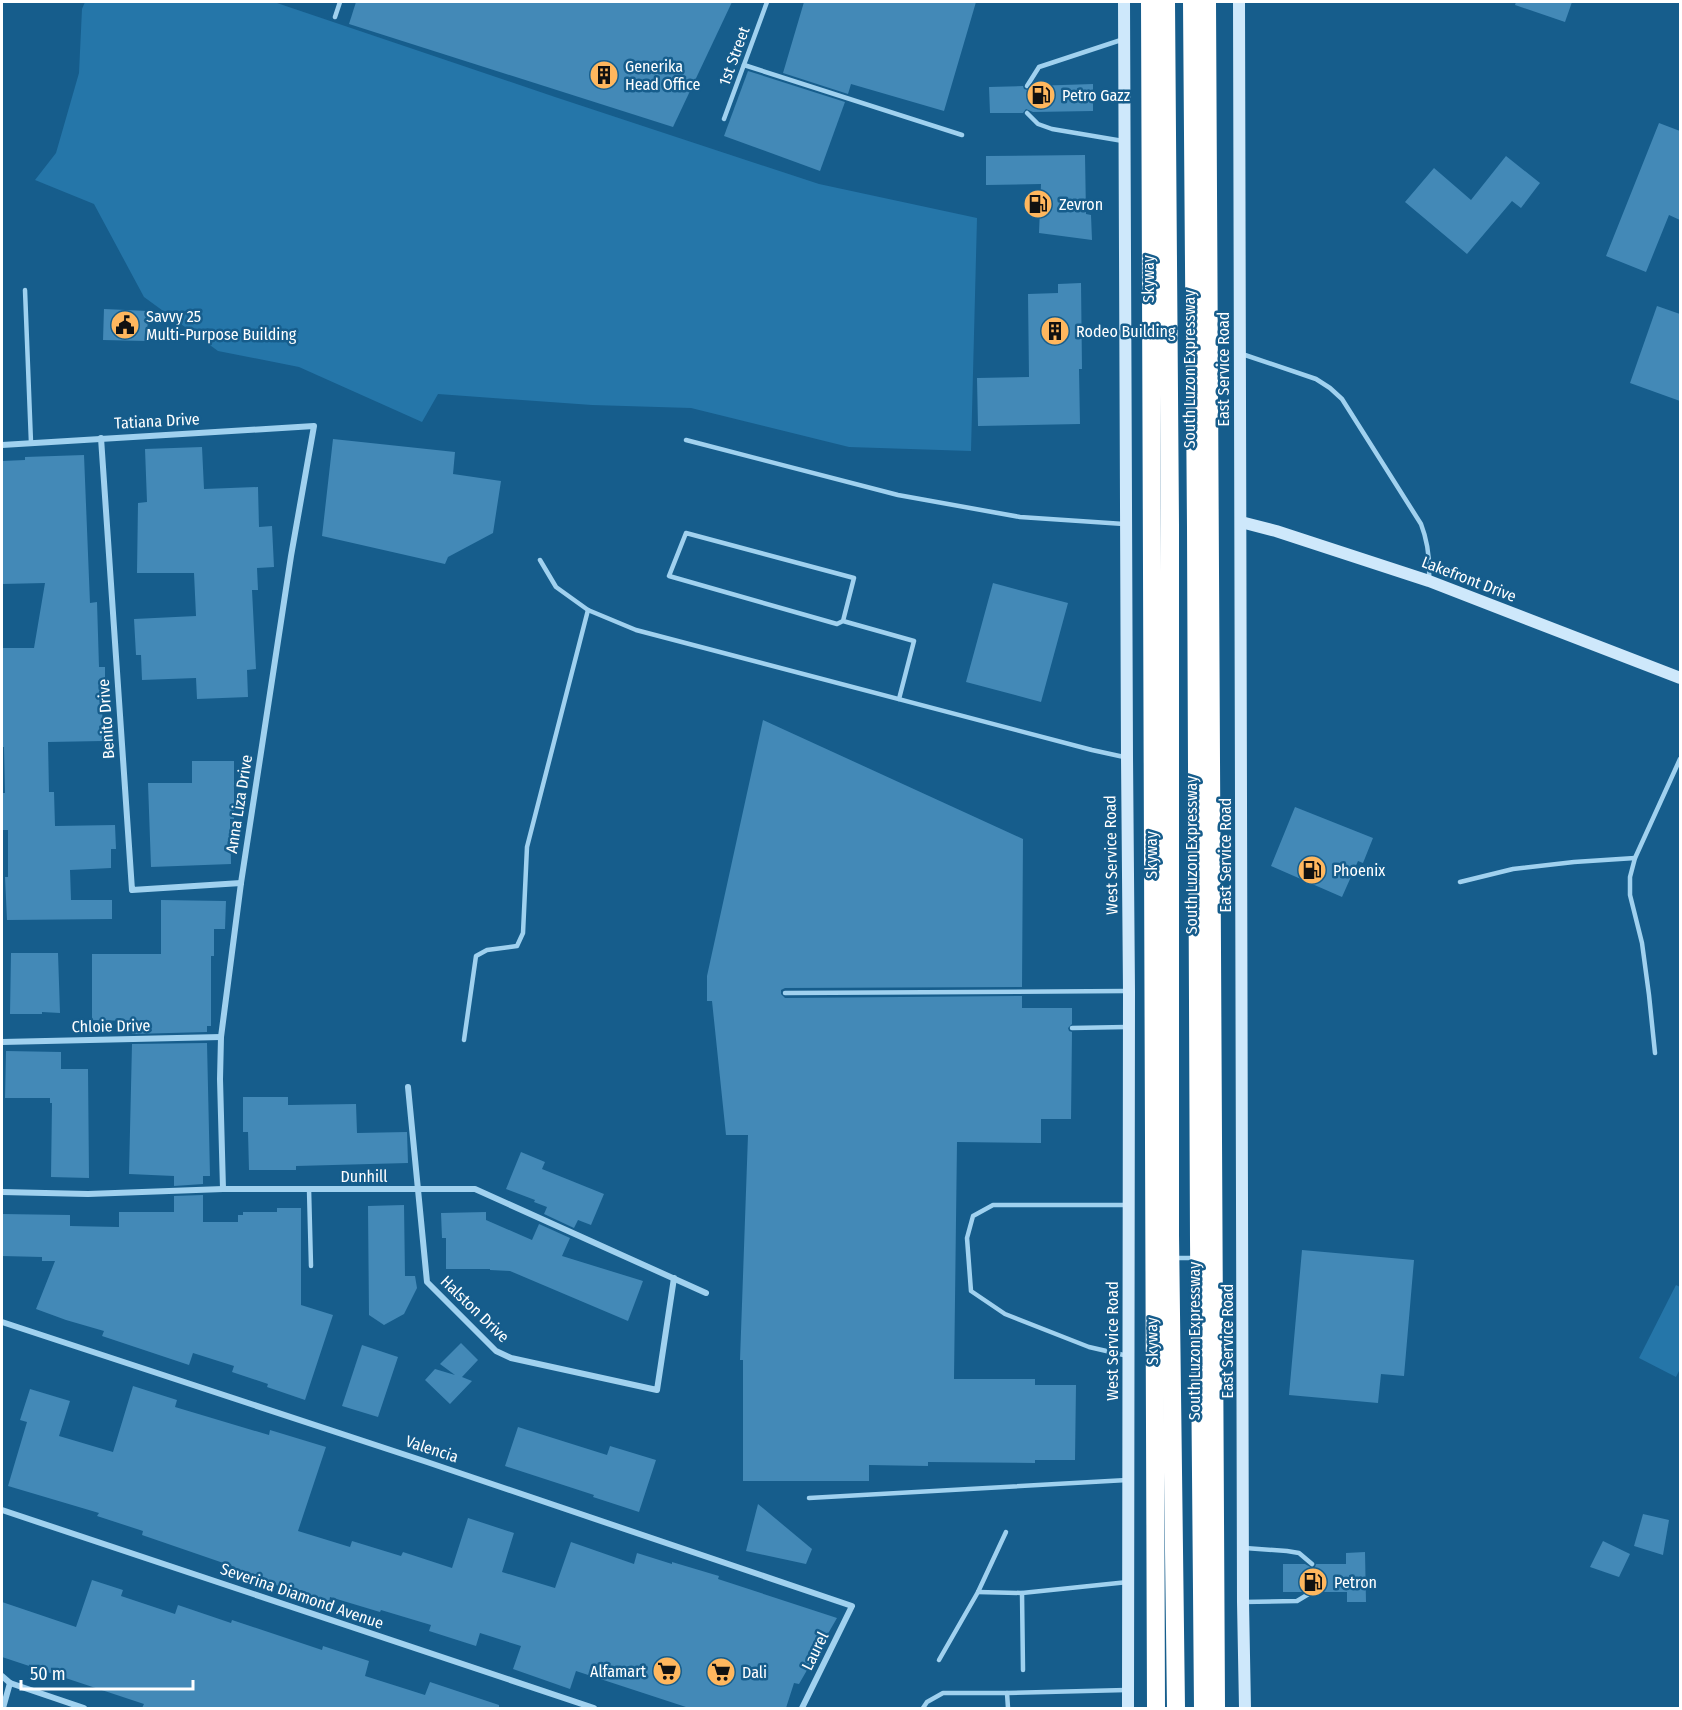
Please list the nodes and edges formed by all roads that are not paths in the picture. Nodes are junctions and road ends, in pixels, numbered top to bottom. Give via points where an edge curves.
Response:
1 (340, 2) edge
2 (767, 2) edge
3 (1124, 2) edge
4 (1150, 2) edge
5 (1166, 2) edge
6 (1192, 2) edge
7 (1207, 2) edge
8 (1239, 2) edge
9 (335, 17) dead end
10 (1124, 39) junction
11 (744, 65) junction
12 (1027, 86) dead end
13 (1027, 113) dead end
14 (724, 120) dead end
15 (962, 135) dead end
16 (1124, 142) junction
17 (25, 290) dead end
18 (1239, 353) junction
19 (314, 426) joint
20 (101, 438) junction
21 (686, 440) dead end
22 (31, 443) junction
23 (2, 445) edge
24 (1241, 522) junction
25 (1126, 524) junction
26 (540, 560) dead end
27 (1429, 581) junction
28 (588, 610) junction
29 (843, 621) junction
30 (1680, 678) edge
31 (899, 699) junction
32 (1127, 757) junction
33 (1680, 759) edge
34 (1635, 858) junction
35 (1460, 882) dead end
36 (241, 883) junction
37 (1129, 991) junction
38 (785, 993) dead end
39 (1129, 1027) junction
40 (1072, 1028) dead end
41 (221, 1037) junction
42 (464, 1041) dead end
43 (2, 1042) edge
44 (1655, 1053) dead end
45 (408, 1087) dead end
46 (223, 1189) junction
47 (309, 1189) junction
48 (418, 1189) junction
49 (2, 1192) edge
50 (1128, 1205) junction
51 (1154, 1259) junction
52 (1213, 1259) junction
53 (311, 1266) dead end
54 (674, 1278) junction
55 (705, 1293) dead end
56 (2, 1322) edge
57 (1128, 1356) junction
58 (1128, 1480) junction
59 (809, 1498) dead end
60 (2, 1510) edge
61 (1006, 1532) dead end
62 (1244, 1548) junction
63 (1312, 1564) dead end
64 (1130, 1582) junction
65 (978, 1592) junction
66 (1312, 1592) dead end
67 (1022, 1593) junction
68 (1244, 1602) junction
69 (852, 1606) joint
70 (939, 1660) dead end
71 (1023, 1670) dead end
72 (2, 1676) edge
73 (10, 1683) junction
74 (1129, 1690) junction
75 (1008, 1694) junction
76 (3, 1708) edge
77 (84, 1708) edge
78 (594, 1708) edge
79 (802, 1708) edge
80 (923, 1708) edge
81 (1008, 1708) edge
82 (1128, 1708) edge
83 (1156, 1708) edge
84 (1176, 1708) edge
85 (1203, 1708) edge
86 (1216, 1708) edge
87 (1245, 1708) edge

1 - 9 lane
2 - 11 lane, 1st Street
3 - 10 main road, West Service Road
4 - 51 highway
5 - 84 highway, Skyway, bridge via 1170,1235
6 - 85 highway, bridge
7 - 52 highway, South Luzon Expressway
8 - 18 main road, East Service Road
10 - 12 lane via 1039,67
10 - 16 main road, West Service Road
11 - 14 lane, 1st Street
11 - 15 lane
13 - 16 lane via 1038,124 1052,129
16 - 25 main road, West Service Road
17 - 22 lane
18 - 24 main road, East Service Road
18 - 27 lane via 1316,379 1342,399 1421,524 1430,555
19 - 20 street, Tatiana Drive
19 - 36 street, Anna Liza Drive
20 - 22 street, Tatiana Drive
20 - 36 street, Benito Drive via 132,890
21 - 25 lane via 909,497 1020,517
22 - 23 street, Tatiana Drive
24 - 27 main road, Lakefront Drive
24 - 62 main road, East Service Road
25 - 32 main road, West Service Road
26 - 28 lane via 556,587
27 - 30 main road, Lakefront Drive
28 - 31 lane via 636,630
28 - 42 lane via 527,847 523,933 517,946 487,950 476,956
29 - 29 lane via 837,624 669,576 686,533 854,578
29 - 31 lane via 914,641
31 - 32 lane
32 - 37 main road, West Service Road
33 - 34 lane
34 - 35 lane via 1513,869
34 - 44 lane via 1630,896 1643,954
36 - 41 street, Anna Liza Drive
37 - 38 lane
37 - 39 main road, West Service Road
39 - 40 lane
39 - 50 main road, West Service Road
41 - 43 street, Chloie Drive
41 - 46 street, Anna Liza Drive
45 - 48 street, Halston Drive
46 - 47 street, Dunhill
46 - 49 street, Dunhill via 88,1194
47 - 48 street, Dunhill
47 - 53 lane
48 - 54 street, Dunhill via 475,1189
48 - 54 street, Halston Drive via 427,1282 496,1351 511,1358 657,1390
50 - 57 main road, West Service Road
50 - 57 lane via 993,1205 973,1216 968,1238 971,1291 1005,1314 1089,1347
51 - 52 lane
51 - 83 highway
52 - 86 highway, South Luzon Expressway
54 - 55 street, Dunhill
56 - 69 street, Valencia
57 - 58 main road, West Service Road
58 - 59 lane
58 - 64 main road, West Service Road
60 - 78 street, Severina Diamond Avenue
61 - 65 lane
62 - 63 lane via 1299,1553
62 - 68 main road, East Service Road
64 - 67 lane
64 - 74 main road, West Service Road
65 - 67 lane
65 - 70 lane
66 - 68 lane via 1297,1601
67 - 71 lane
68 - 87 main road, East Service Road
69 - 79 street, Laurel
72 - 73 street
73 - 76 street
73 - 77 street
74 - 75 lane
74 - 82 main road, West Service Road
75 - 80 lane via 943,1693
75 - 81 lane

